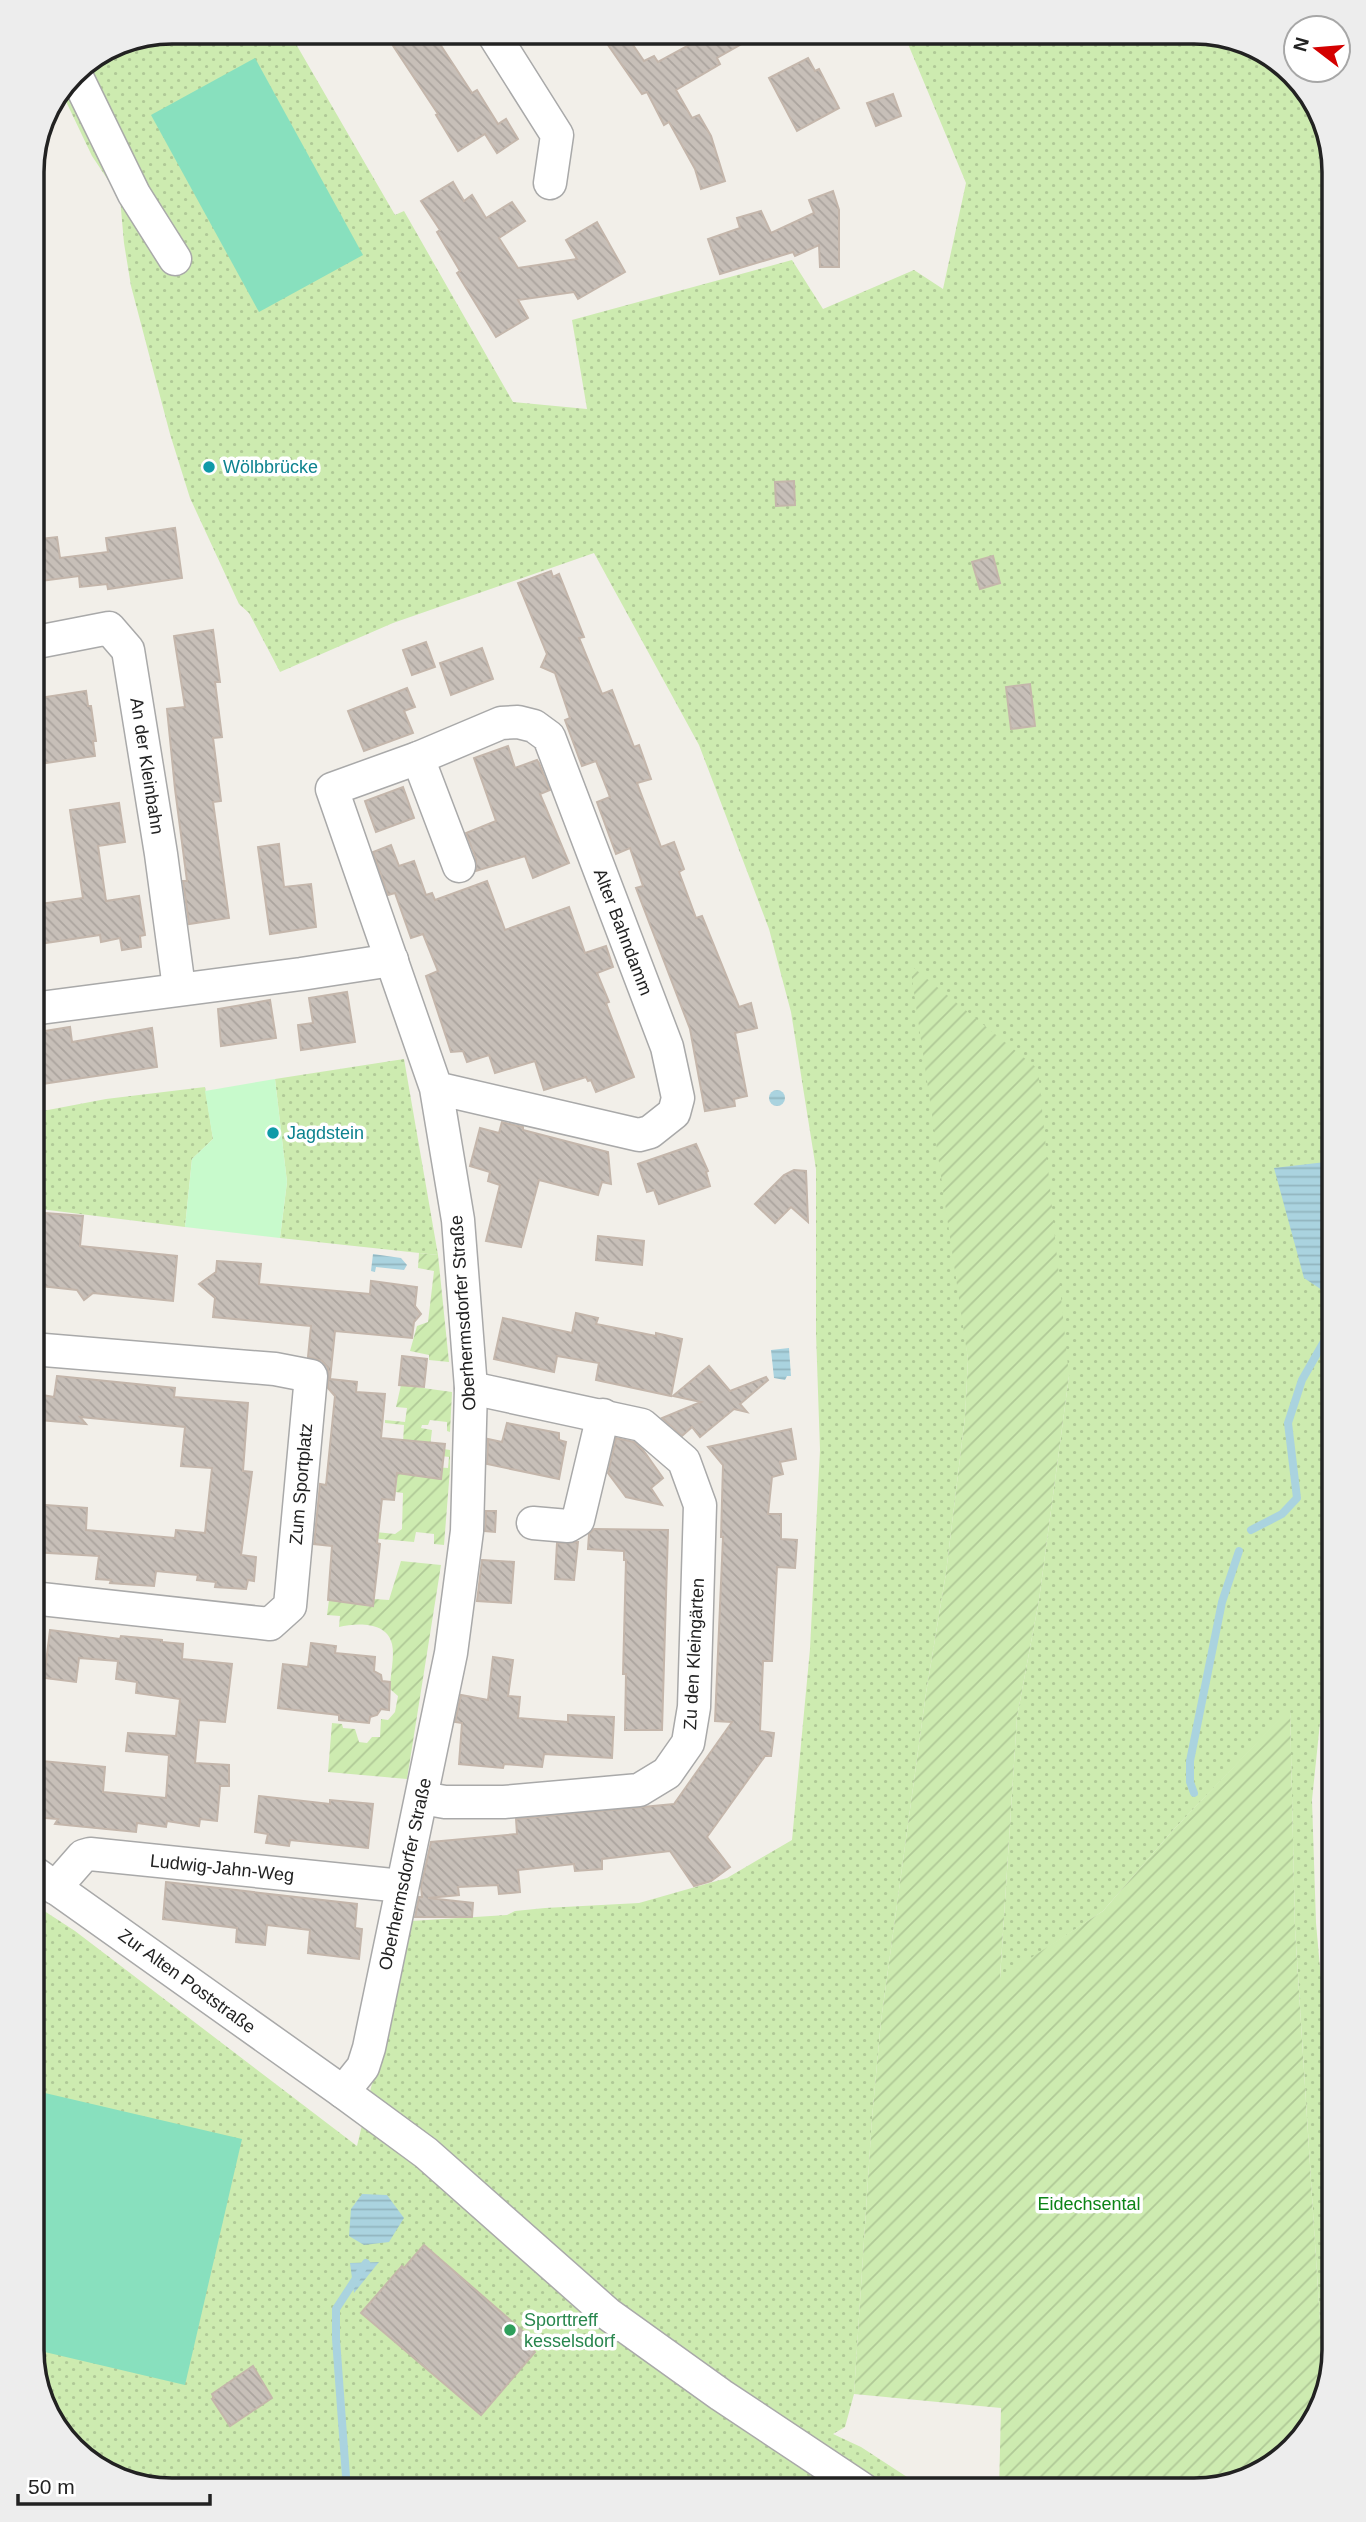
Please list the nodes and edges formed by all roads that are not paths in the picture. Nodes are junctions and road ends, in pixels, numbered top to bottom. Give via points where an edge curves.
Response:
1 (500, 44) edge
2 (80, 82) edge
3 (550, 183) dead end
4 (175, 259) dead end
5 (44, 641) edge
6 (418, 758) junction
7 (332, 789) joint
8 (459, 866) dead end
9 (392, 960) junction
10 (179, 988) junction
11 (44, 1007) edge
12 (436, 1088) junction
13 (44, 1350) edge
14 (471, 1388) junction
15 (603, 1415) junction
16 (533, 1523) dead end
17 (44, 1599) edge
18 (422, 1798) junction
19 (44, 1878) edge
20 (44, 1880) edge
21 (402, 1886) junction
22 (343, 2092) junction
23 (846, 2478) edge

1 - 3 street via 557,135
2 - 4 street via 134,194
5 - 10 street, An der Kleinbahn via 109,628 128,650
6 - 7 street, Alter Bahndamm
6 - 8 street
6 - 12 street, Alter Bahndamm via 501,723 534,726 549,737 667,1046 678,1098 670,1118 639,1135
7 - 9 street, Oberhermsdorfer Straße
9 - 10 street
9 - 12 street, Oberhermsdorfer Straße
10 - 11 street
12 - 14 street, Oberhermsdorfer Straße via 458,1220
13 - 17 street, Zum Sportplatz via 311,1376 290,1606 270,1624
14 - 15 street, Zu den Kleingärten
14 - 18 street, Oberhermsdorfer Straße via 465,1549
15 - 16 street via 578,1520 568,1526
15 - 18 street, Zu den Kleingärten via 642,1425 684,1461 701,1505 694,1707 688,1743 667,1773 639,1790 504,1802
18 - 21 street, Oberhermsdorfer Straße
19 - 21 street, Ludwig-Jahn-Weg via 90,1854
20 - 22 street, Zur Alten Poststraße
21 - 22 street, Oberhermsdorfer Straße via 363,2067
22 - 23 street, Zur Alten Poststraße via 432,2159 608,2314

